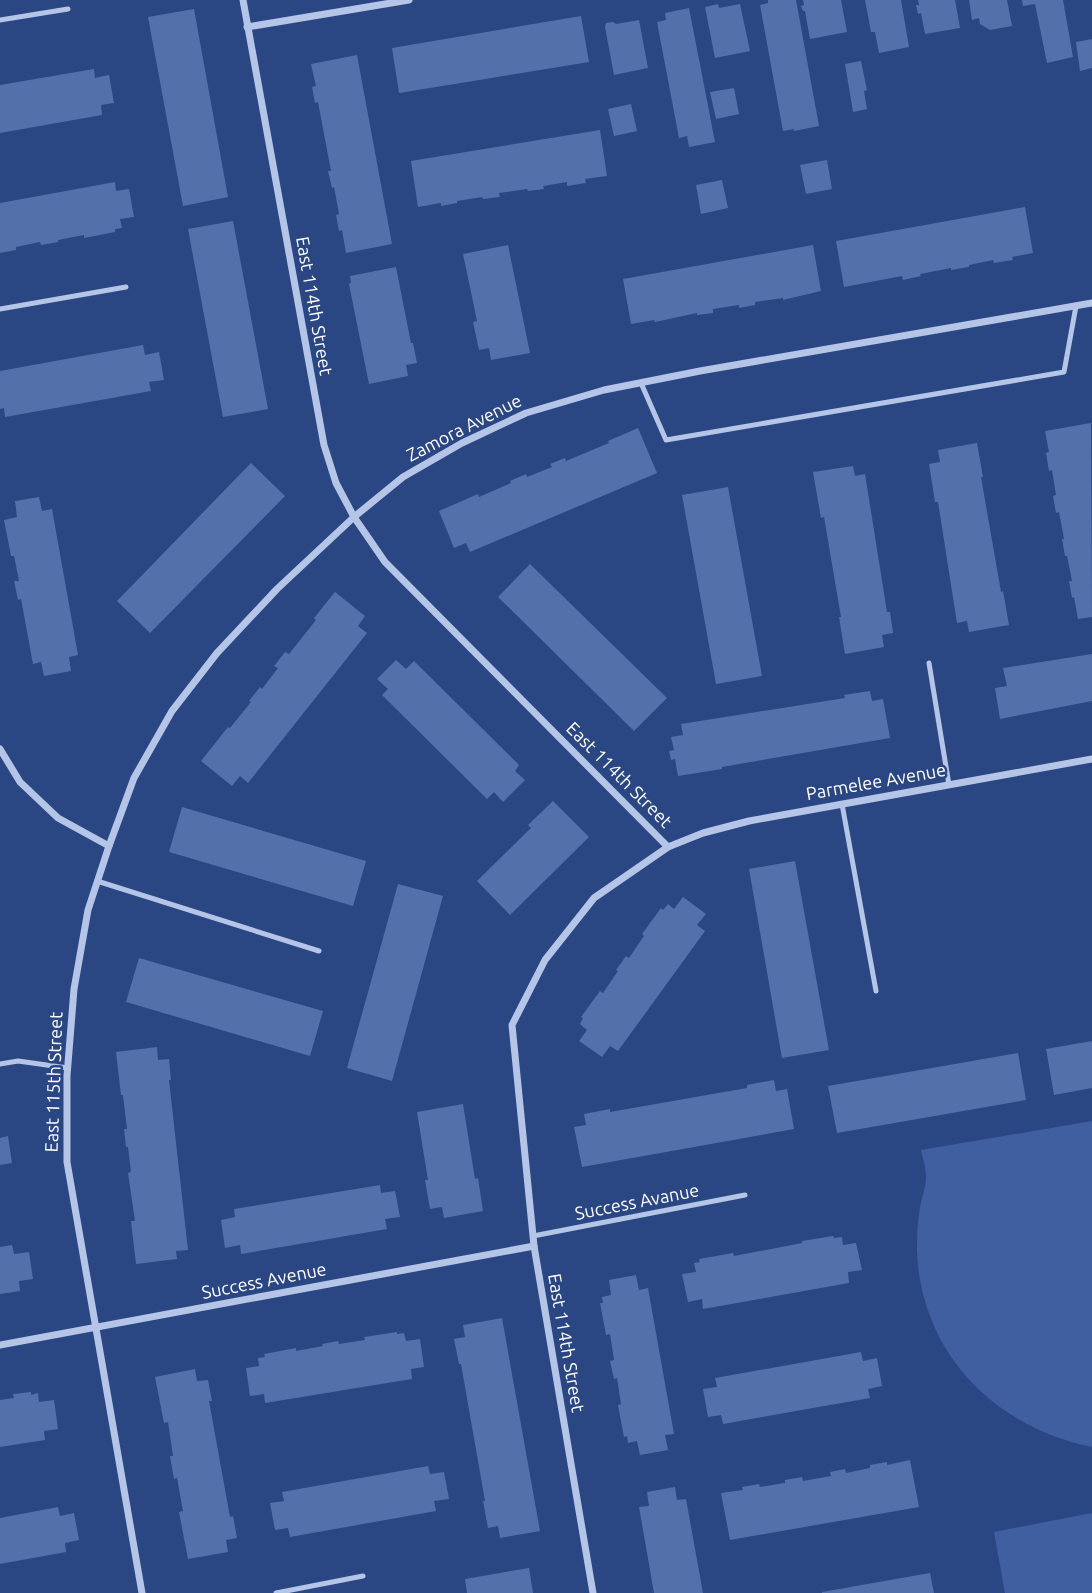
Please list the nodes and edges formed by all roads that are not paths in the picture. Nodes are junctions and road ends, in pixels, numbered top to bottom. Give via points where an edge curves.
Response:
1 (243, 0) edge
2 (409, 0) edge
3 (68, 9) dead end
4 (0, 20) edge
5 (247, 27) junction
6 (126, 287) dead end
7 (1092, 303) edge
8 (1076, 306) junction
9 (0, 309) edge
10 (641, 383) junction
11 (354, 517) junction
12 (929, 663) dead end
13 (0, 749) edge
14 (1092, 759) edge
15 (949, 785) junction
16 (842, 804) junction
17 (109, 846) junction
18 (668, 847) junction
19 (97, 881) junction
20 (318, 951) dead end
21 (876, 991) dead end
22 (0, 1064) edge
23 (68, 1068) junction
24 (745, 1195) dead end
25 (533, 1236) junction
26 (534, 1246) junction
27 (96, 1328) junction
28 (0, 1345) edge
29 (363, 1576) dead end
30 (142, 1593) edge
31 (276, 1593) edge
32 (593, 1593) edge

1 - 5 street, East 114th Street
2 - 5 street
3 - 4 lane
5 - 11 street, East 114th Street via 324,445
6 - 9 lane
7 - 8 street, Zamora Avenue
8 - 10 street, Zamora Avenue
8 - 10 lane via 1064,372 666,440
10 - 11 street, Zamora Avenue via 526,413 403,477
11 - 17 street, Zamora Avenue via 216,653 172,711 134,778
11 - 18 street, East 114th Street via 385,562
12 - 15 lane
13 - 17 street via 20,782 58,818
14 - 15 street, Parmelee Avenue
15 - 16 street, Parmelee Avenue
16 - 18 street, Parmelee Avenue via 749,821
16 - 21 lane
17 - 19 street, East 115th Street
18 - 25 street, East 114th Street via 594,898 545,960 512,1025
19 - 20 lane
19 - 23 street, East 115th Street via 74,989
22 - 23 lane via 18,1060
23 - 27 street, East 115th Street via 67,1162
24 - 25 lane, Success Avanue
25 - 26 street, East 114th Street
26 - 27 street, Success Avenue
26 - 32 street, East 114th Street
27 - 28 street, Success Avenue
27 - 30 street, East 115th Street
29 - 31 lane

